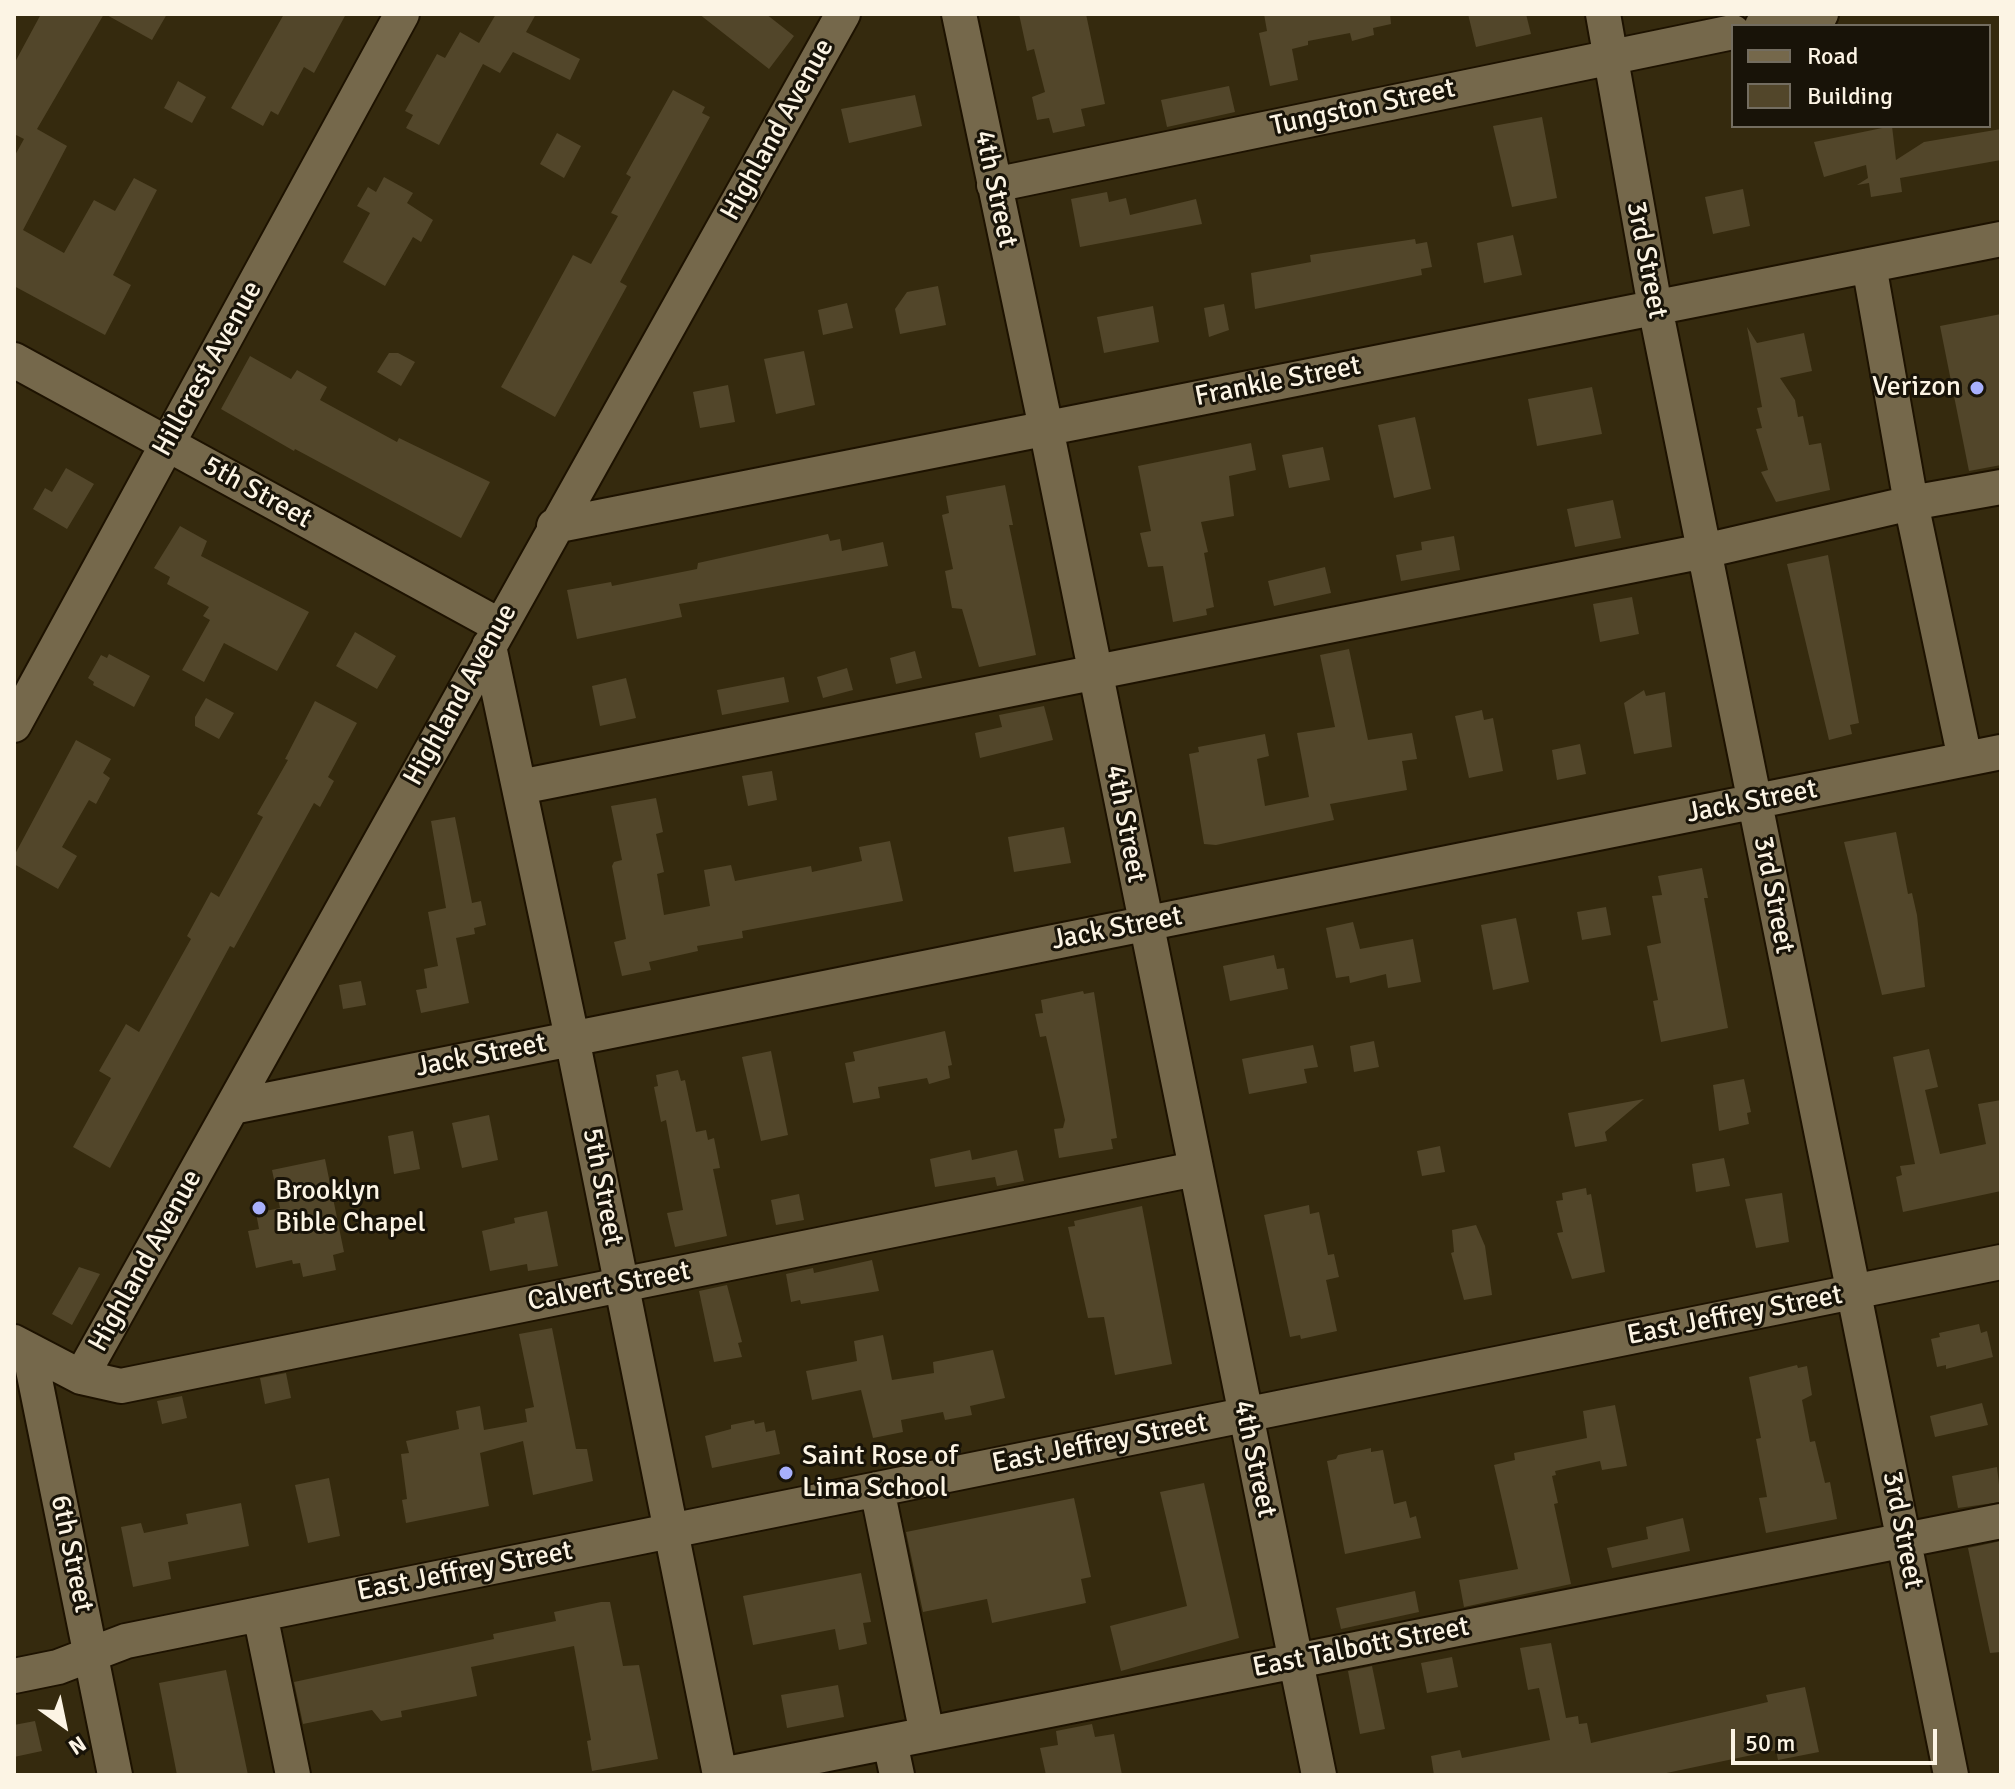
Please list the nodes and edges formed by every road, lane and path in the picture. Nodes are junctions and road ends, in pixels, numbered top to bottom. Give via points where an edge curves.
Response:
1 (402, 14) edge
2 (843, 14) edge
3 (959, 14) edge
4 (1603, 14) edge
5 (1821, 14) edge
6 (1772, 24) edge
7 (1731, 32) edge
8 (1609, 58) junction
9 (994, 185) junction
10 (2001, 239) edge
11 (1869, 265) junction
12 (1655, 307) junction
13 (14, 360) edge
14 (1046, 428) junction
15 (167, 444) junction
16 (2001, 487) edge
17 (1911, 503) junction
18 (554, 526) junction
19 (1704, 551) junction
20 (494, 636) junction
21 (1095, 670) junction
22 (14, 725) edge
23 (2001, 752) edge
24 (1965, 759) junction
25 (520, 787) junction
26 (1755, 802) junction
27 (1145, 923) junction
28 (572, 1038) junction
29 (232, 1107) junction
30 (1195, 1169) junction
31 (2001, 1262) edge
32 (622, 1285) junction
33 (1853, 1292) junction
34 (21, 1346) edge
35 (81, 1377) junction
36 (1245, 1415) junction
37 (877, 1489) junction
38 (2001, 1521) edge
39 (671, 1531) junction
40 (1904, 1540) junction
41 (260, 1614) junction
42 (92, 1654) junction
43 (1296, 1661) junction
44 (14, 1676) edge
45 (927, 1734) junction
46 (890, 1742) junction
47 (115, 1775) edge
48 (293, 1775) edge
49 (721, 1775) edge
50 (897, 1775) edge
51 (1319, 1775) edge
52 (1951, 1775) edge

1 - 15 street, Hillcrest Avenue
2 - 18 street, Highland Avenue
3 - 9 street, 4th Street
4 - 8 street, 3rd Street
5 - 6 street
7 - 8 street, Tungston Street
8 - 9 street, Tungston Street
8 - 12 street, 3rd Street
9 - 14 street, 4th Street
10 - 11 street, Frankle Street
11 - 12 street, Frankle Street
11 - 17 street
12 - 14 street, Frankle Street
12 - 19 street, 3rd Street
13 - 15 street, 5th Street
14 - 18 street, Frankle Street
14 - 21 street, 4th Street
15 - 20 street, 5th Street
15 - 22 street, Hillcrest Avenue
16 - 17 street
17 - 19 street
17 - 24 street
18 - 20 street, Highland Avenue
19 - 21 street
19 - 26 street, 3rd Street
20 - 25 street, 5th Street
20 - 29 street, Highland Avenue
21 - 25 street
21 - 27 street, 4th Street
23 - 24 street, Jack Street
24 - 26 street, Jack Street
25 - 28 street, 5th Street
26 - 27 street, Jack Street
26 - 33 street, 3rd Street
27 - 28 street, Jack Street
27 - 30 street, 4th Street
28 - 29 street, Jack Street
28 - 32 street, 5th Street
29 - 35 street, Highland Avenue
30 - 32 street, Calvert Street
30 - 36 street, 4th Street
31 - 33 street, East Jeffrey Street
32 - 35 street, Calvert Street via 121,1386
32 - 39 street, 5th Street
33 - 36 street, East Jeffrey Street
33 - 40 street, 3rd Street
34 - 35 street, Calvert Street
34 - 42 street, 6th Street
36 - 37 street, East Jeffrey Street
36 - 43 street, 4th Street
37 - 39 street, East Jeffrey Street
37 - 45 street
38 - 40 street, East Talbott Street
39 - 41 street, East Jeffrey Street
39 - 49 street, 5th Street
40 - 43 street, East Talbott Street
40 - 52 street, 3rd Street
41 - 42 street, East Jeffrey Street via 126,1641
41 - 48 street
42 - 44 street, East Jeffrey Street
42 - 47 street, 6th Street
43 - 45 street, East Talbott Street
43 - 51 street, 4th Street
45 - 46 street, East Talbott Street
46 - 49 street, East Talbott Street
46 - 50 street

